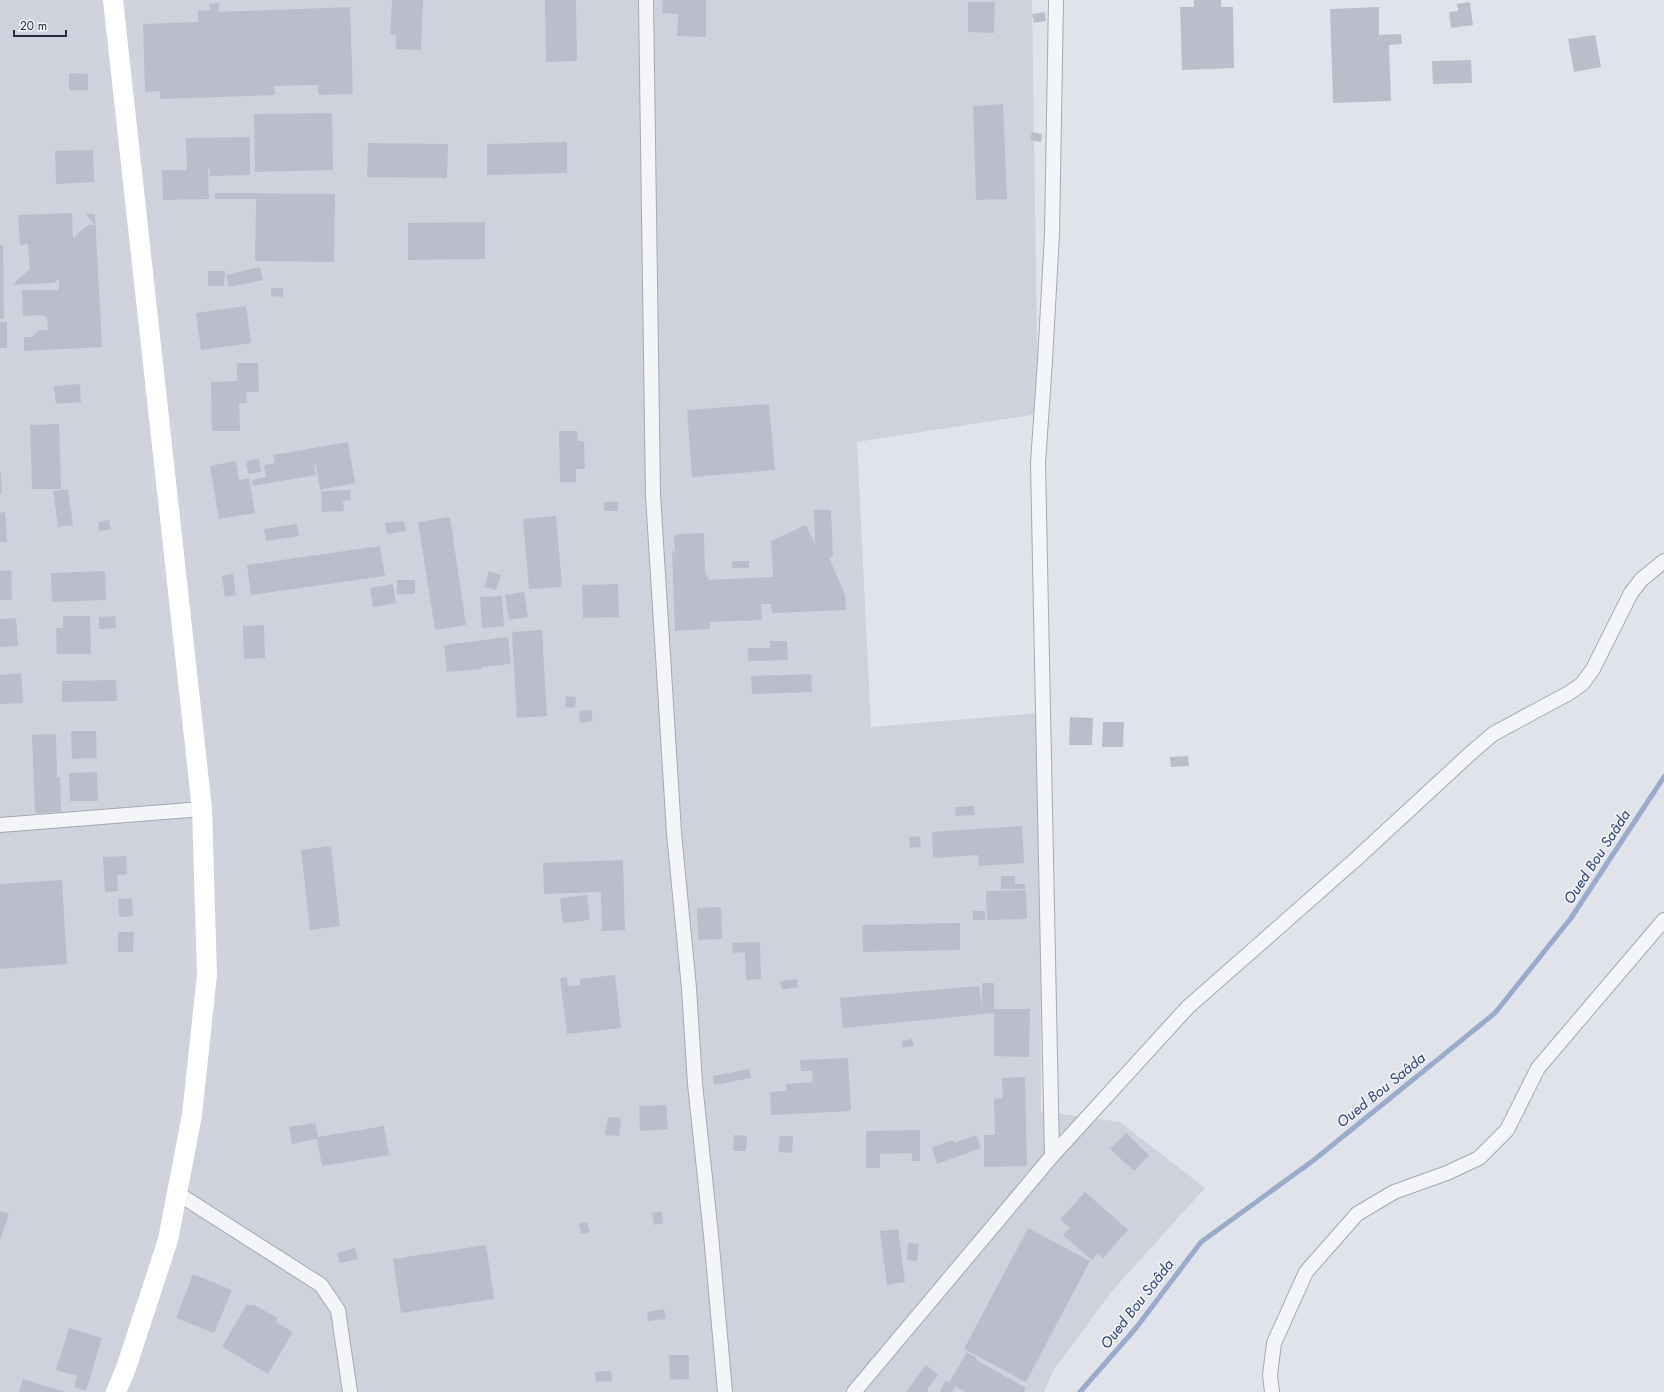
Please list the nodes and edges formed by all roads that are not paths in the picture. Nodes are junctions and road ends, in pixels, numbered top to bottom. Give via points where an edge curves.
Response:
1 (113, 0) edge
2 (646, 0) edge
3 (1056, 0) edge
4 (1664, 561) edge
5 (202, 810) junction
6 (0, 825) edge
7 (1664, 920) edge
8 (1052, 1156) junction
9 (177, 1193) junction
10 (116, 1392) edge
11 (350, 1392) edge
12 (725, 1392) edge
13 (854, 1392) edge
14 (1272, 1392) edge

1 - 5 main road
2 - 12 street via 653,495 674,833
3 - 8 street via 1052,234 1038,463
4 - 8 street via 1641,580 1631,593 1593,670 1582,684 1493,734 1472,752 1356,860 1188,1007
5 - 6 street
5 - 9 main road via 207,974 192,1114
7 - 14 street via 1538,1068 1507,1130 1479,1158 1447,1173 1394,1192 1357,1214 1306,1272 1274,1343 1270,1375
8 - 13 street
9 - 10 main road via 168,1240
9 - 11 street via 321,1285 338,1310

